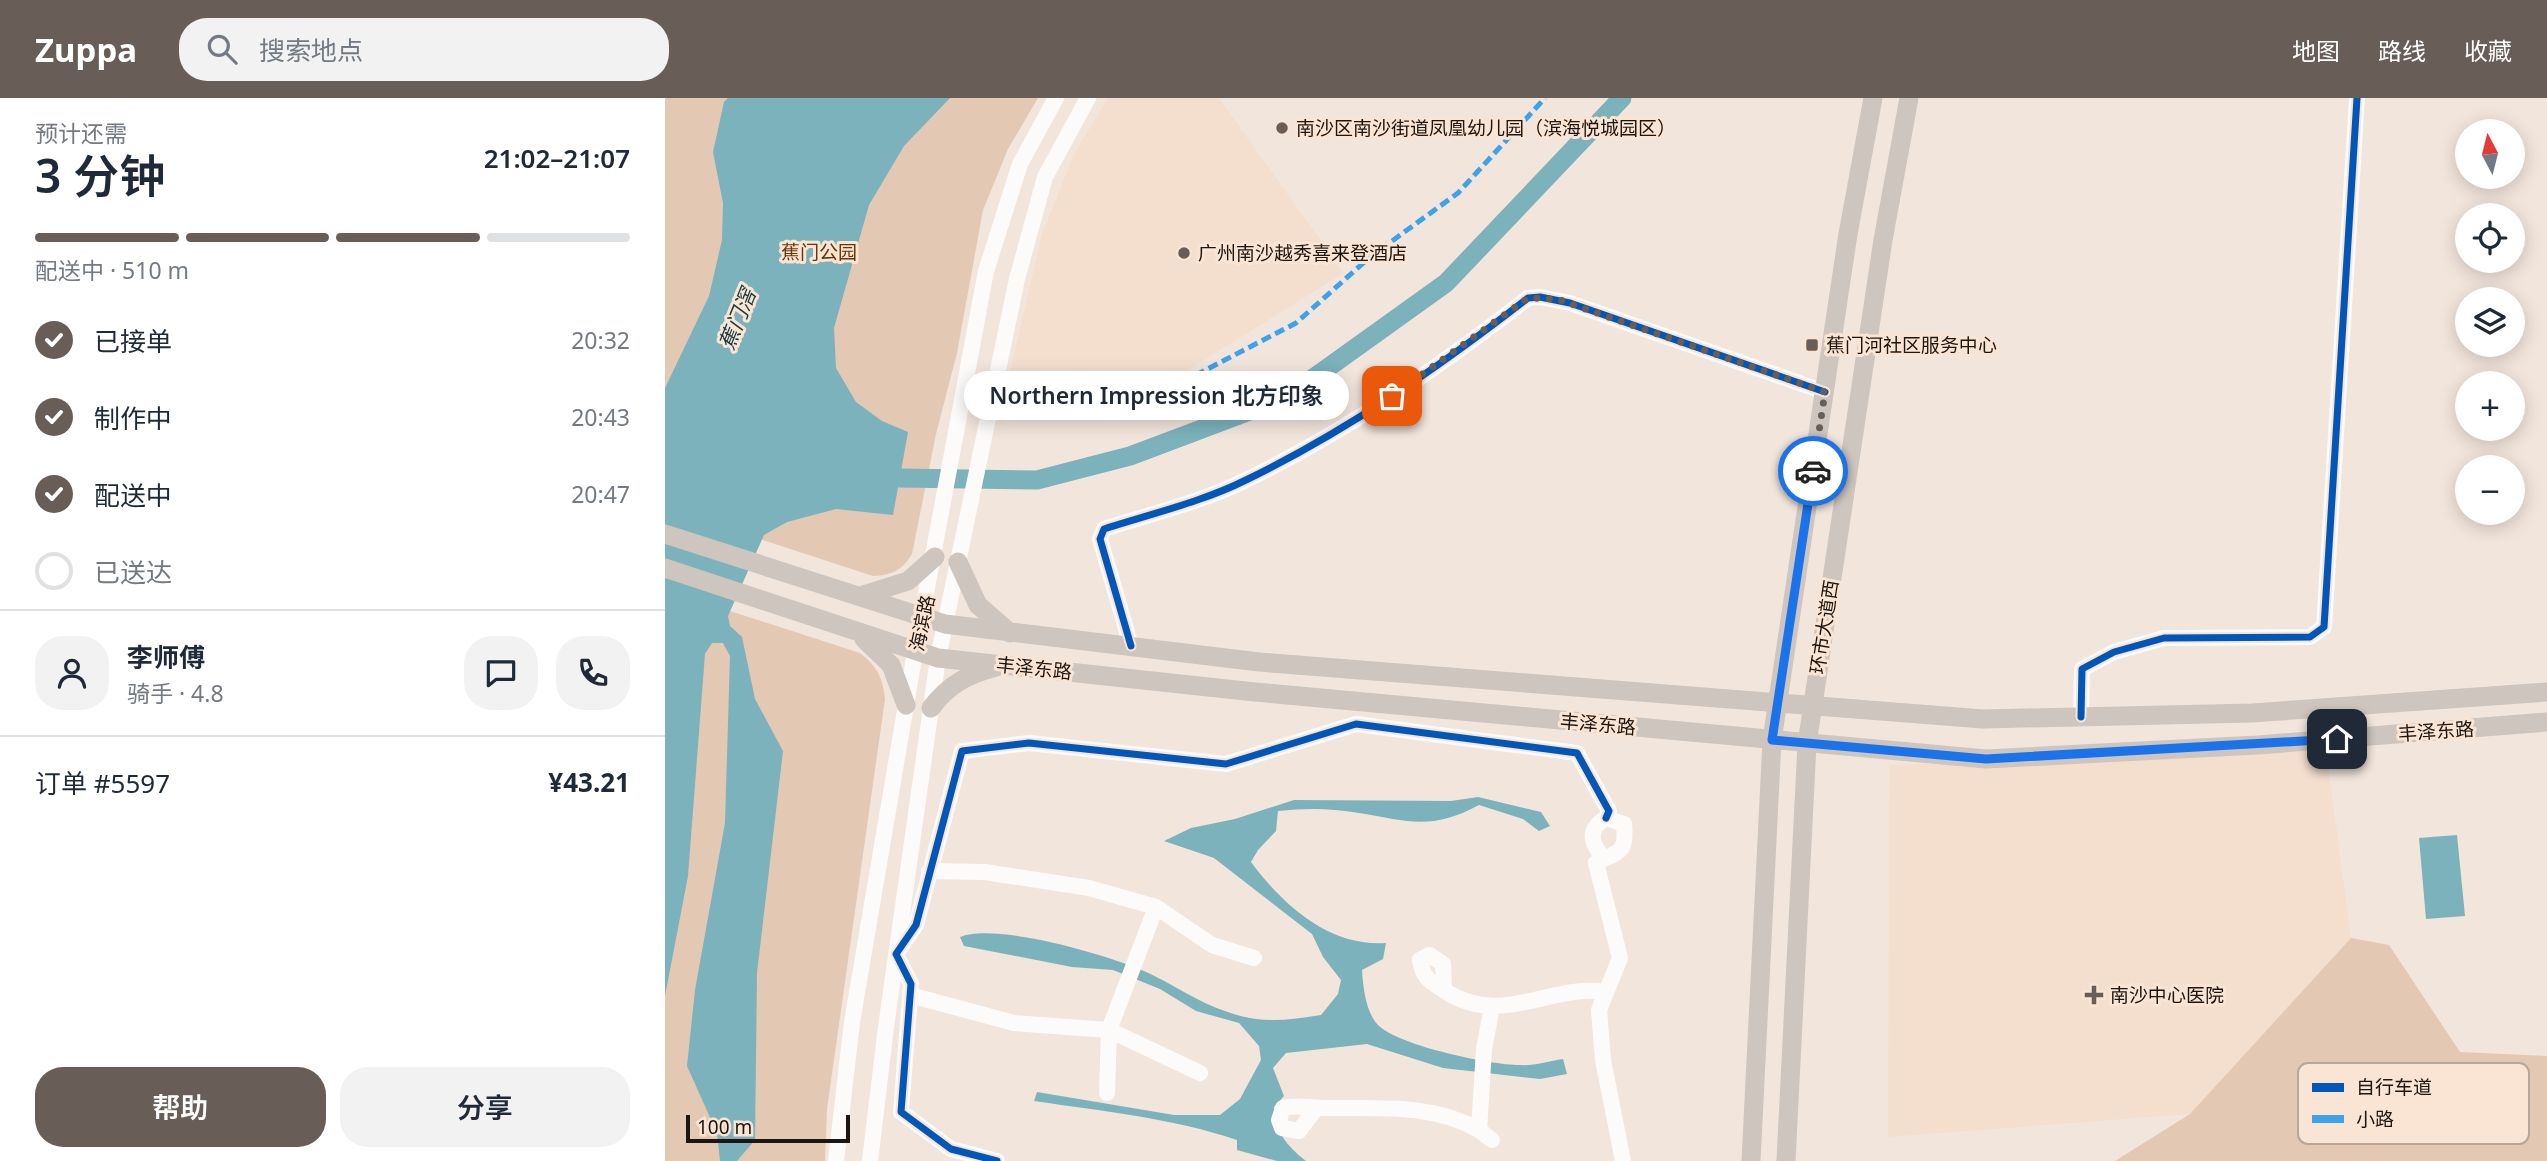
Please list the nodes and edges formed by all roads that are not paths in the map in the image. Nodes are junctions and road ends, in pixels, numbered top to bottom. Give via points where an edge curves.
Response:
1 (1056, 98) edge
2 (1088, 98) edge
3 (1873, 98) edge
4 (1909, 98) edge
5 (2357, 98) edge
6 (1825, 392) junction
7 (665, 534) edge
8 (935, 557) junction
9 (958, 562) junction
10 (665, 568) edge
11 (860, 596) junction
12 (924, 617) junction
13 (945, 624) junction
14 (848, 629) junction
15 (1011, 634) junction
16 (1131, 646) junction
17 (915, 652) junction
18 (938, 658) junction
19 (1006, 665) junction
20 (2547, 692) edge
21 (1778, 704) junction
22 (906, 705) junction
23 (1812, 705) junction
24 (931, 708) junction
25 (2081, 717) junction
26 (2547, 722) edge
27 (1772, 740) junction
28 (1807, 744) junction
29 (1606, 818) junction
30 (1604, 859) junction
31 (929, 871) junction
32 (1156, 907) junction
33 (896, 954) junction
34 (1254, 958) dead end
35 (1444, 989) dead end
36 (1606, 992) junction
37 (910, 995) junction
38 (1492, 1007) junction
39 (1109, 1030) junction
40 (1199, 1073) dead end
41 (1107, 1093) dead end
42 (1316, 1108) dead end
43 (837, 1161) edge
44 (870, 1161) edge
45 (997, 1161) edge
46 (1623, 1161) edge
47 (1751, 1161) edge
48 (1786, 1161) edge

1 - 8 street, 海滨路 via 1020,164 986,271
2 - 9 street via 1045,177 1017,279
3 - 6 main road, 环市大道西
4 - 23 main road, 环市大道西
5 - 25 street via 2324,627 2311,637 2164,638 2114,652 2082,669
6 - 16 street via 1570,303 1528,298 1436,368 1328,436 1243,482 1104,529 1100,538
6 - 21 main road, 环市大道西
7 - 11 main road, 丰泽东路
8 - 11 main road via 908,582
8 - 12 street, 海滨路
9 - 13 street
9 - 15 main road via 978,606
10 - 14 main road, 丰泽东路
11 - 12 main road, 丰泽东路
12 - 13 main road, 丰泽东路
12 - 17 street, 海滨路
13 - 15 main road, 丰泽东路
13 - 18 street
14 - 17 main road, 丰泽东路
14 - 22 main road via 874,646 891,665
15 - 16 main road, 丰泽东路
16 - 21 main road, 丰泽东路 via 1259,662
17 - 18 main road, 丰泽东路
17 - 22 street, 海滨路
18 - 19 main road, 丰泽东路
18 - 24 street
19 - 24 main road via 958,681
19 - 27 main road, 丰泽东路
20 - 25 main road, 丰泽东路 via 2252,713
21 - 23 main road, 丰泽东路
21 - 27 main road, 环市大道西
22 - 43 street, 海滨路 via 852,1022
23 - 25 main road, 丰泽东路 via 1983,719
23 - 28 main road, 环市大道西
24 - 33 street
26 - 28 main road, 丰泽东路 via 2258,745 1986,759
27 - 28 main road, 丰泽东路
27 - 47 main road, 环市大道西
28 - 48 main road, 环市大道西
29 - 30 street via 1594,825 1591,833
29 - 30 street via 1624,824 1625,833 1618,855
29 - 31 street via 1609,811 1577,753 1356,724 1226,764 1029,743 962,751
30 - 36 street via 1596,863 1620,958
31 - 32 street via 985,872 1089,888
31 - 33 street via 916,925
32 - 34 street via 1212,945
32 - 39 street
33 - 37 street via 911,984
33 - 44 street
35 - 38 street via 1456,999
36 - 38 street via 1583,989 1521,1005
36 - 46 street via 1599,1010 1603,1060
37 - 39 street via 1014,1023
37 - 45 street via 901,1112 951,1149
38 - 42 street via 1482,1089 1486,1135 1445,1115 1408,1108
39 - 40 street
39 - 41 street

